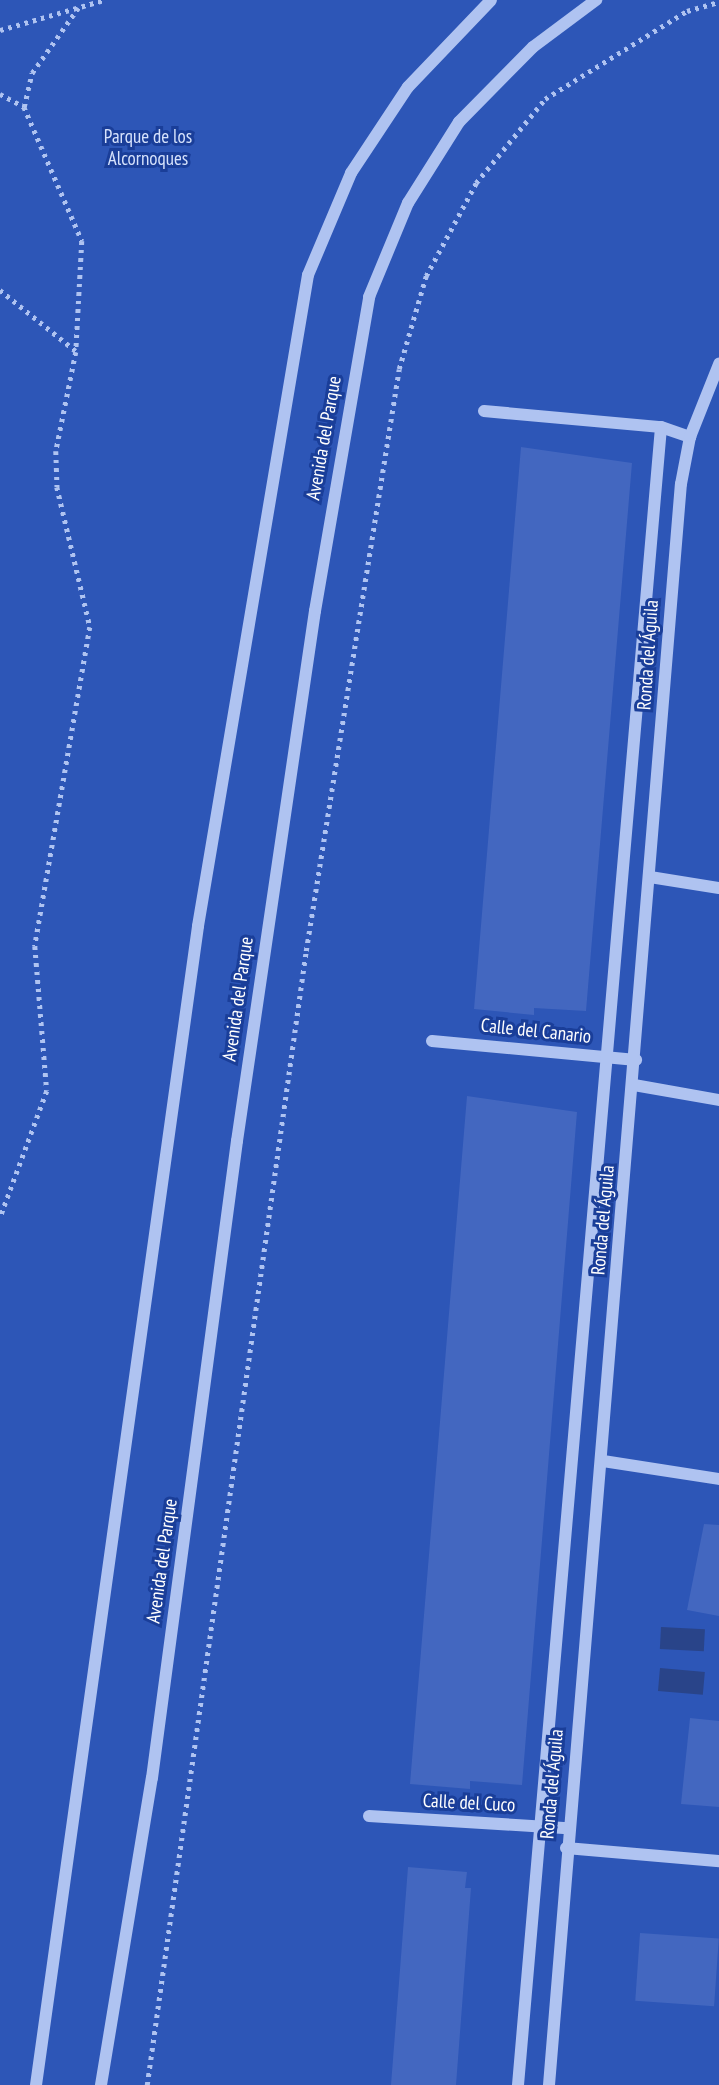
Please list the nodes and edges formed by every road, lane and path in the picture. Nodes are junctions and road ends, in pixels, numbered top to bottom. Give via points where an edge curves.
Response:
1 (104, 0) edge
2 (491, 0) edge
3 (596, 0) edge
4 (719, 2) edge
5 (78, 8) junction
6 (0, 30) edge
7 (0, 94) edge
8 (24, 107) junction
9 (0, 290) edge
10 (76, 352) junction
11 (719, 364) edge
12 (484, 411) dead end
13 (661, 428) junction
14 (690, 437) junction
15 (650, 877) junction
16 (719, 888) edge
17 (432, 1041) dead end
18 (604, 1057) junction
19 (636, 1060) junction
20 (634, 1085) junction
21 (719, 1100) edge
22 (0, 1218) edge
23 (603, 1461) junction
24 (719, 1479) edge
25 (369, 1816) dead end
26 (537, 1826) junction
27 (568, 1828) junction
28 (566, 1848) junction
29 (719, 1861) edge
30 (36, 2085) edge
31 (102, 2085) edge
32 (147, 2085) edge
33 (518, 2085) edge
34 (549, 2085) edge

1 - 5 path
2 - 30 street via 408,87 351,173 308,275 198,926
3 - 31 street, Avenida del Parque via 533,47 459,122 408,203 369,297 315,611 237,1141 152,1778
4 - 32 path via 687,11 545,99 476,183 426,276 398,369 304,964
5 - 6 path
5 - 8 path via 32,73
7 - 8 path
8 - 10 path via 82,242
9 - 10 path
10 - 22 path via 56,451 57,487 90,626 35,946 47,1091
11 - 14 street, Ronda del Águila
12 - 13 street
13 - 14 street
13 - 18 street
14 - 15 street, Ronda del Águila via 681,484
15 - 16 street
15 - 19 street, Ronda del Águila
17 - 18 street, Calle del Canario
18 - 19 street, Calle del Canario
18 - 26 street
19 - 20 street, Ronda del Águila
20 - 21 street
20 - 23 street, Ronda del Águila
23 - 24 street
23 - 27 street, Ronda del Águila
25 - 26 street, Calle del Cuco
26 - 27 street, Calle del Cuco
26 - 33 street
27 - 28 street, Ronda del Águila
28 - 29 street
28 - 34 street, Ronda del Águila

